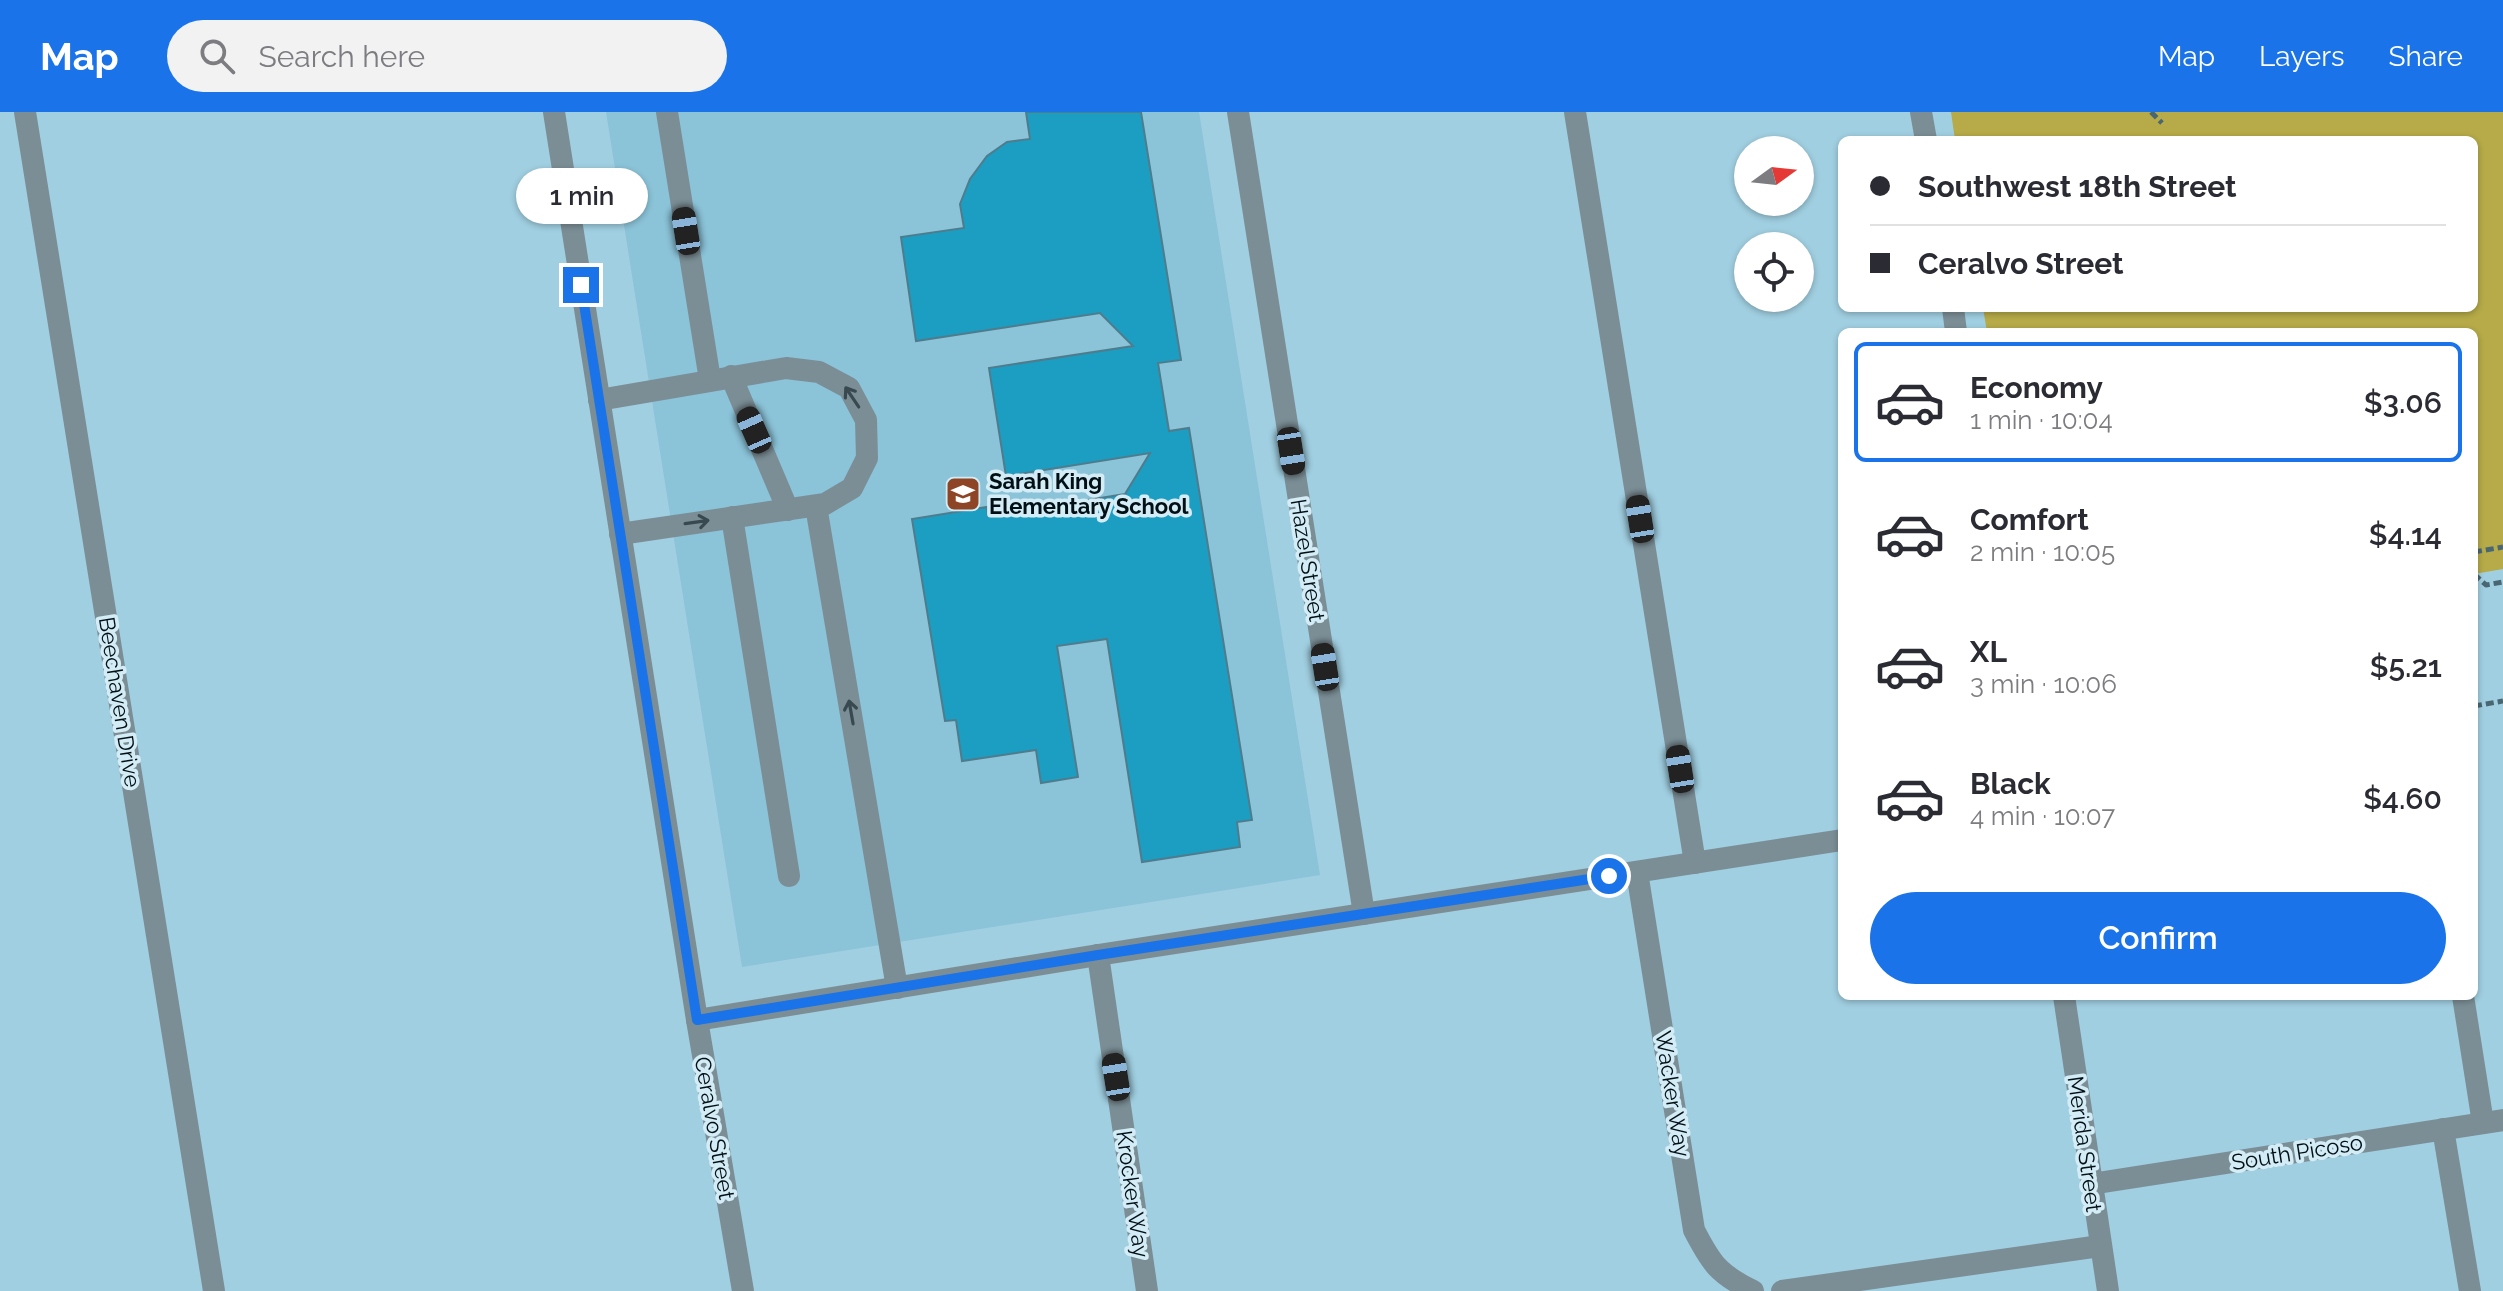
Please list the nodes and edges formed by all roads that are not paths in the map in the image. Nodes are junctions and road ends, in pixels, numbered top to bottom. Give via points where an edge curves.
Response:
1 (25, 112) edge
2 (554, 112) edge
3 (667, 112) edge
4 (1238, 112) edge
5 (1575, 112) edge
6 (1921, 112) edge
7 (1925, 136) edge
8 (720, 378) junction
9 (599, 400) junction
10 (816, 506) junction
11 (788, 510) junction
12 (732, 517) junction
13 (620, 534) junction
14 (1838, 841) edge
15 (1695, 863) junction
16 (1637, 872) junction
17 (789, 876) dead end
18 (1364, 914) junction
19 (1098, 955) junction
20 (897, 988) junction
21 (2065, 1000) edge
22 (2464, 1000) edge
23 (697, 1020) junction
24 (2493, 1122) edge
25 (2443, 1129) junction
26 (2091, 1184) junction
27 (2100, 1246) junction
28 (214, 1291) edge
29 (743, 1291) edge
30 (1147, 1291) edge
31 (1753, 1291) edge
32 (1782, 1291) edge
33 (2108, 1291) edge
34 (2470, 1291) edge

1 - 28 street, Beechaven Drive
2 - 9 street, Ceralvo Street
3 - 8 street
4 - 18 street, Hazel Street
5 - 15 street
6 - 7 street
8 - 9 street
10 -> 8 street via 852,488 867,458 866,420 849,388 819,372 786,368
8 - 11 street
9 - 13 street, Ceralvo Street
10 - 11 street
20 -> 10 street
11 - 12 street
13 -> 12 street
12 - 17 street
13 - 23 street, Ceralvo Street
14 - 15 street
15 - 16 street
16 - 18 street
16 - 31 street, Wacker Way via 1694,1230 1712,1264
18 - 19 street
19 - 20 street
19 - 30 street, Krocker Way
20 - 23 street
21 - 26 street, Merida Street
22 - 24 street
23 - 29 street, Ceralvo Street
24 - 25 street, South Picoso
25 - 26 street, South Picoso
25 - 34 street
26 - 27 street, Merida Street
27 - 32 street
27 - 33 street, Merida Street

